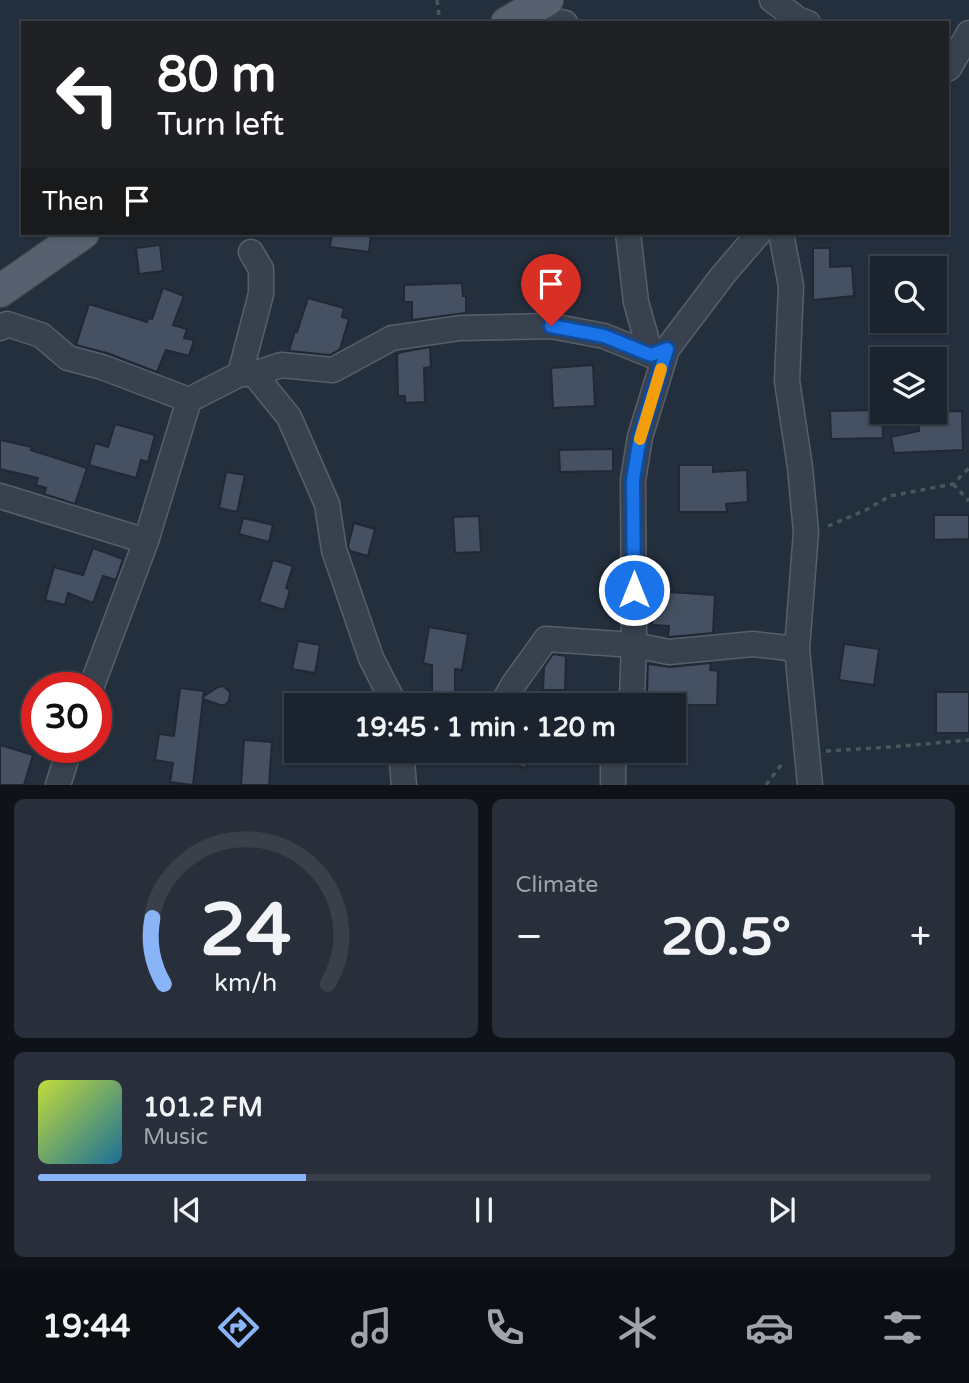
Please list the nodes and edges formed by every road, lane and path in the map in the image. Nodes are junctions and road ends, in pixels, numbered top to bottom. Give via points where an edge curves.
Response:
1 (438, 0) edge
2 (772, 0) edge
3 (525, 12) edge
4 (440, 21) edge
5 (558, 21) edge
6 (802, 21) edge
7 (969, 33) edge
8 (949, 68) edge
9 (80, 235) edge
10 (628, 235) edge
11 (757, 235) edge
12 (781, 235) edge
13 (251, 252) dead end
14 (0, 291) edge
15 (0, 328) edge
16 (659, 352) junction
17 (247, 374) junction
18 (189, 400) junction
19 (969, 468) edge
20 (953, 484) junction
21 (0, 496) edge
22 (969, 501) edge
23 (823, 528) dead end
24 (146, 541) junction
25 (634, 645) junction
26 (797, 649) junction
27 (97, 672) edge
28 (389, 693) edge
29 (509, 693) edge
30 (632, 693) edge
31 (969, 740) edge
32 (807, 752) junction
33 (65, 763) edge
34 (402, 763) edge
35 (613, 763) edge
36 (58, 785) edge
37 (404, 785) edge
38 (612, 785) edge
39 (810, 785) edge

1 - 4 path
2 - 6 street
3 - 5 street
7 - 8 street
9 - 14 main road
10 - 16 street via 636,302
11 - 16 street
12 - 26 street via 791,286 787,381 806,532
13 - 17 street via 261,270 261,294
15 - 18 street via 7,324 41,335 68,358
16 - 17 street via 551,326 460,328 392,338 333,370 281,365
16 - 25 street via 633,480
17 - 18 street
17 - 28 street via 289,417 327,504 334,550 371,658
18 - 24 street
19 - 20 path
20 - 22 path
20 - 23 path via 890,496
21 - 24 street
24 - 27 street
25 - 26 street via 668,652 753,644
25 - 29 street via 546,639
25 - 30 street
26 - 32 street
31 - 32 path
32 - 39 street
33 - 36 street
34 - 37 street
35 - 38 street

